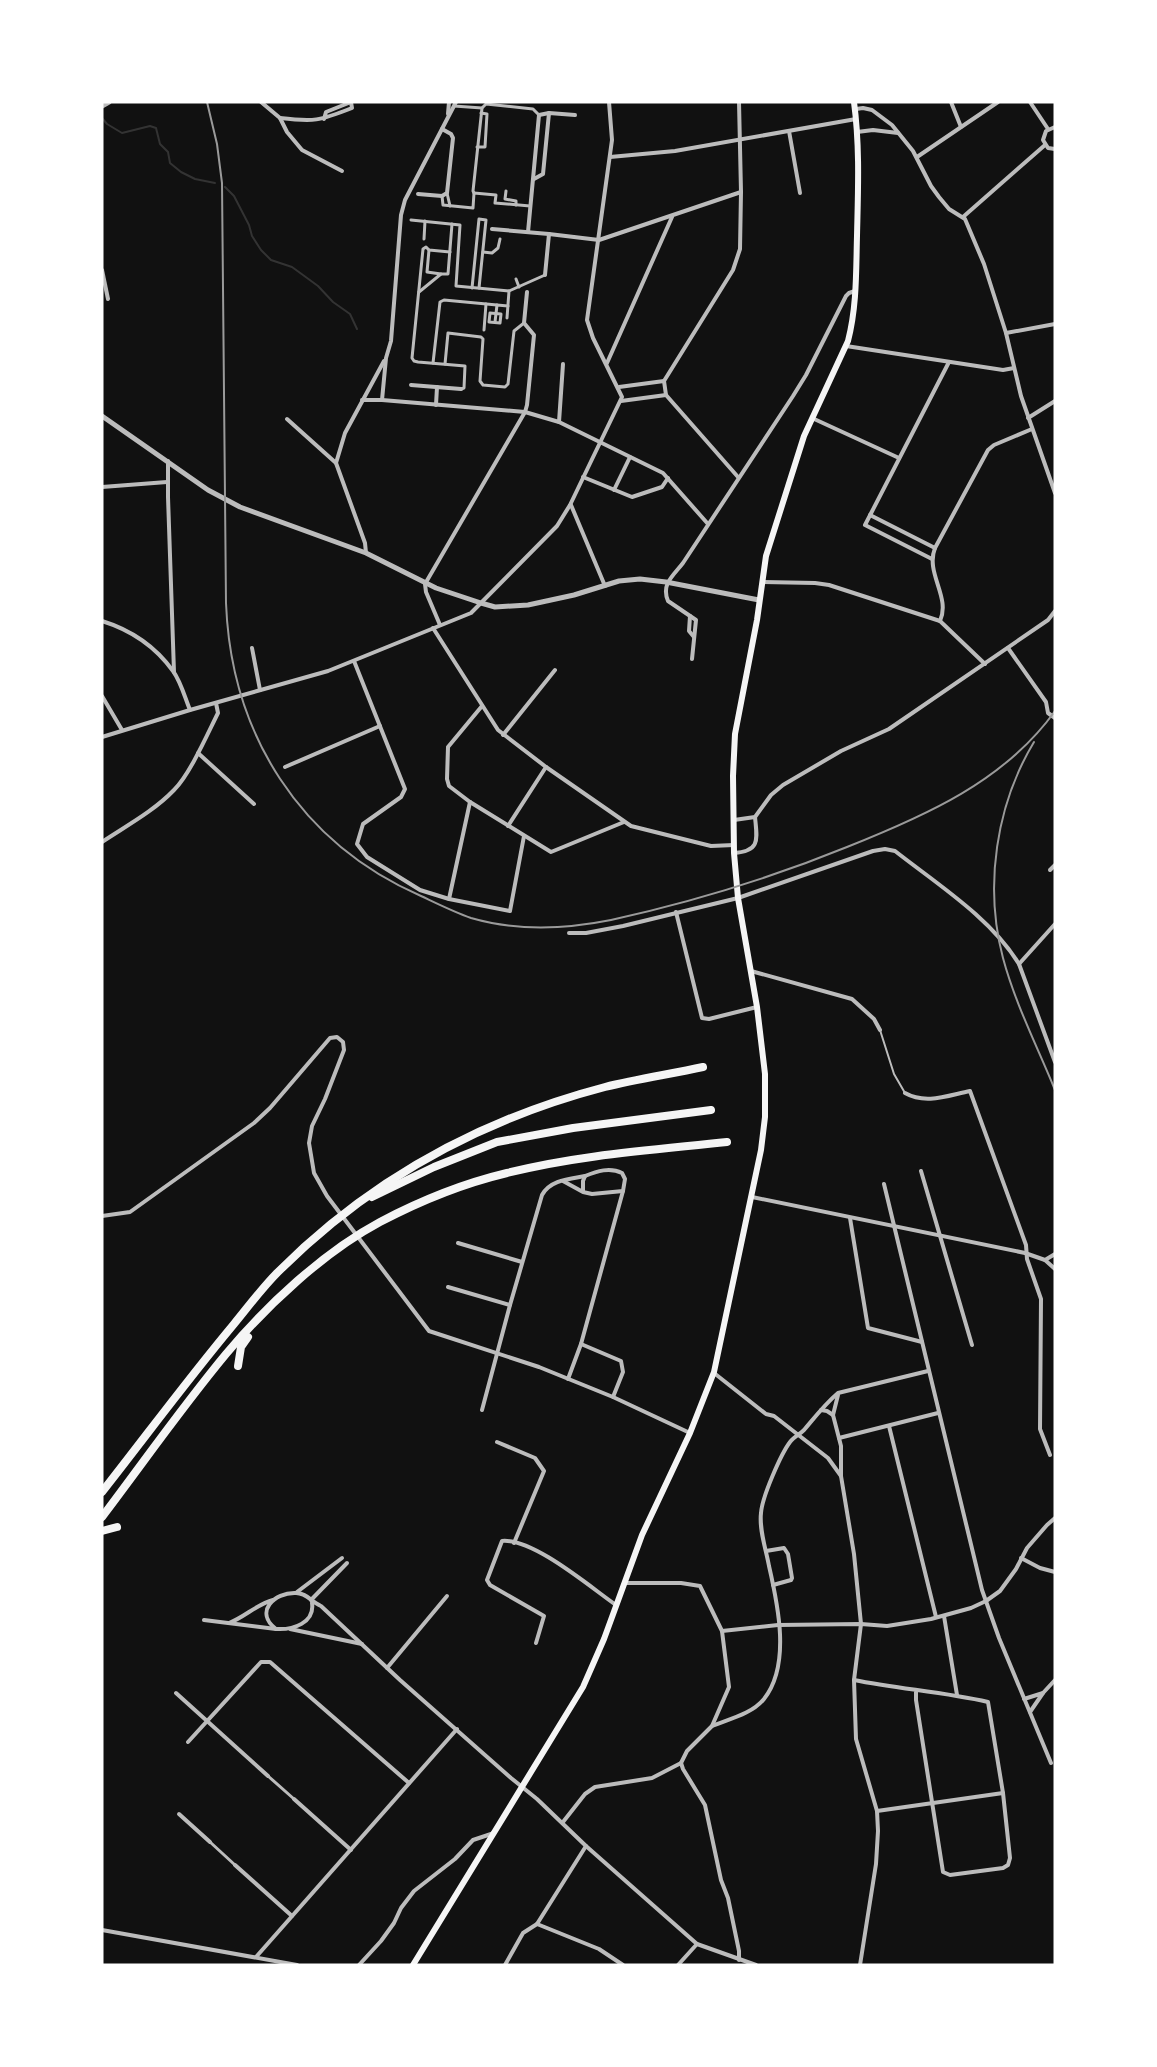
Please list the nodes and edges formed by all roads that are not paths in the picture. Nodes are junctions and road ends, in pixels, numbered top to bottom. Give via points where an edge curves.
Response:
1 (109, 102) edge
2 (449, 102) edge
3 (609, 102) edge
4 (739, 102) edge
5 (951, 102) edge
6 (998, 102) edge
7 (1031, 102) edge
8 (263, 103) edge
9 (455, 104) edge
10 (102, 106) edge
11 (854, 106) edge
12 (482, 108) junction
13 (481, 113) junction
14 (549, 113) junction
15 (539, 115) junction
16 (575, 115) dead end
17 (280, 118) junction
18 (448, 118) junction
19 (324, 119) junction
20 (856, 119) junction
21 (961, 127) junction
22 (1055, 127) edge
23 (442, 129) junction
24 (1048, 129) junction
25 (789, 131) junction
26 (857, 132) junction
27 (899, 134) junction
28 (740, 140) junction
29 (1045, 145) junction
30 (477, 147) junction
31 (1055, 149) edge
32 (610, 157) junction
33 (917, 157) junction
34 (342, 171) dead end
35 (533, 179) junction
36 (506, 191) dead end
37 (741, 192) junction
38 (447, 193) junction
39 (474, 193) junction
40 (800, 193) dead end
41 (418, 194) dead end
42 (442, 196) junction
43 (496, 199) junction
44 (505, 199) junction
45 (516, 205) junction
46 (450, 206) junction
47 (530, 207) junction
48 (672, 216) junction
49 (963, 217) junction
50 (411, 220) dead end
51 (425, 221) junction
52 (452, 224) junction
53 (492, 229) dead end
54 (528, 232) junction
55 (549, 234) junction
56 (424, 239) dead end
57 (500, 239) dead end
58 (599, 240) junction
59 (429, 250) junction
60 (450, 252) junction
61 (483, 252) junction
62 (102, 270) edge
63 (441, 274) junction
64 (545, 275) joint
65 (516, 279) dead end
66 (519, 287) junction
67 (472, 288) junction
68 (479, 288) junction
69 (509, 291) junction
70 (856, 291) junction
71 (418, 292) junction
72 (527, 292) dead end
73 (108, 299) dead end
74 (486, 304) junction
75 (497, 305) junction
76 (508, 306) junction
77 (496, 314) junction
78 (487, 317) junction
79 (507, 318) dead end
80 (524, 323) junction
81 (1055, 324) edge
82 (484, 330) dead end
83 (1006, 333) junction
84 (845, 346) junction
85 (386, 358) junction
86 (949, 362) junction
87 (433, 363) junction
88 (445, 364) junction
89 (563, 364) dead end
90 (607, 364) junction
91 (1014, 368) junction
92 (664, 381) junction
93 (411, 385) dead end
94 (437, 387) junction
95 (619, 387) junction
96 (461, 389) joint
97 (666, 395) junction
98 (362, 400) junction
99 (382, 400) junction
100 (621, 401) junction
101 (1055, 401) edge
102 (436, 405) junction
103 (525, 412) junction
104 (102, 416) edge
105 (812, 418) junction
106 (1028, 418) junction
107 (287, 419) dead end
108 (559, 422) junction
109 (1032, 429) junction
110 (601, 443) junction
111 (630, 457) junction
112 (899, 458) junction
113 (168, 462) junction
114 (336, 463) junction
115 (583, 477) junction
116 (738, 477) junction
117 (668, 478) junction
118 (167, 482) junction
119 (102, 487) edge
120 (614, 490) junction
121 (1055, 493) edge
122 (570, 505) junction
123 (870, 515) junction
124 (708, 524) junction
125 (935, 548) junction
126 (366, 553) junction
127 (932, 559) junction
128 (666, 582) junction
129 (762, 582) junction
130 (425, 584) junction
131 (605, 586) junction
132 (759, 600) junction
133 (481, 603) junction
134 (1055, 611) edge
135 (102, 621) edge
136 (939, 621) junction
137 (440, 625) junction
138 (433, 628) junction
139 (252, 648) dead end
140 (1008, 648) junction
141 (692, 659) dead end
142 (354, 662) junction
143 (985, 664) junction
144 (555, 670) dead end
145 (174, 672) junction
146 (260, 690) junction
147 (102, 696) edge
148 (216, 703) junction
149 (482, 706) junction
150 (190, 710) junction
151 (1055, 718) edge
152 (380, 726) junction
153 (122, 730) junction
154 (503, 735) junction
155 (102, 737) edge
156 (198, 753) junction
157 (285, 766) dead end
158 (546, 767) junction
159 (470, 802) junction
160 (254, 804) dead end
161 (755, 817) junction
162 (734, 820) junction
163 (625, 822) junction
164 (508, 826) junction
165 (524, 836) junction
166 (102, 842) edge
167 (734, 849) junction
168 (1055, 865) edge
169 (1050, 870) dead end
170 (738, 897) junction
171 (449, 899) junction
172 (676, 912) junction
173 (1055, 924) edge
174 (569, 933) dead end
175 (1018, 964) junction
176 (751, 971) junction
177 (757, 1007) junction
178 (880, 1030) joint
179 (1055, 1062) edge
180 (703, 1067) dead end
181 (906, 1093) joint
182 (711, 1110) dead end
183 (726, 1142) dead end
184 (921, 1171) dead end
185 (585, 1176) junction
186 (562, 1180) junction
187 (884, 1184) dead end
188 (623, 1191) junction
189 (583, 1192) junction
190 (752, 1197) junction
191 (355, 1205) junction
192 (102, 1216) edge
193 (850, 1218) junction
194 (895, 1227) junction
195 (940, 1236) junction
196 (458, 1243) dead end
197 (1025, 1253) junction
198 (1055, 1254) edge
199 (1045, 1260) junction
200 (522, 1262) junction
201 (1055, 1269) edge
202 (448, 1287) dead end
203 (510, 1305) junction
204 (267, 1311) junction
205 (922, 1342) junction
206 (580, 1344) junction
207 (972, 1345) dead end
208 (497, 1353) junction
209 (238, 1366) dead end
210 (928, 1371) junction
211 (714, 1372) junction
212 (568, 1379) junction
213 (838, 1393) junction
214 (612, 1397) junction
215 (482, 1410) dead end
216 (821, 1410) junction
217 (938, 1413) junction
218 (833, 1415) junction
219 (889, 1426) junction
220 (690, 1433) junction
221 (799, 1435) junction
222 (839, 1438) junction
223 (497, 1442) dead end
224 (1050, 1455) dead end
225 (841, 1476) junction
226 (102, 1492) edge
227 (102, 1517) edge
228 (1055, 1518) edge
229 (117, 1527) dead end
230 (102, 1531) edge
231 (514, 1543) junction
232 (766, 1551) junction
233 (342, 1558) dead end
234 (1021, 1558) junction
235 (347, 1563) dead end
236 (1055, 1572) edge
237 (624, 1583) junction
238 (773, 1585) junction
239 (296, 1593) junction
240 (447, 1596) dead end
241 (274, 1600) junction
242 (312, 1601) junction
243 (986, 1601) junction
244 (616, 1605) junction
245 (944, 1616) junction
246 (937, 1618) junction
247 (204, 1620) dead end
248 (229, 1623) junction
249 (778, 1624) junction
250 (861, 1624) junction
251 (276, 1629) junction
252 (290, 1629) junction
253 (722, 1631) junction
254 (536, 1643) dead end
255 (362, 1644) junction
256 (387, 1668) junction
257 (854, 1680) junction
258 (1055, 1680) edge
259 (916, 1692) junction
260 (176, 1693) dead end
261 (1043, 1693) junction
262 (957, 1695) junction
263 (1024, 1699) junction
264 (1030, 1712) junction
265 (207, 1721) junction
266 (712, 1726) junction
267 (457, 1730) junction
268 (188, 1742) dead end
269 (681, 1763) junction
270 (1051, 1763) dead end
271 (268, 1776) joint
272 (409, 1784) junction
273 (522, 1787) junction
274 (1003, 1793) junction
275 (294, 1799) joint
276 (932, 1803) junction
277 (877, 1811) junction
278 (179, 1814) dead end
279 (562, 1823) junction
280 (495, 1833) junction
281 (210, 1842) joint
282 (586, 1846) junction
283 (351, 1850) junction
284 (235, 1865) joint
285 (292, 1916) junction
286 (537, 1924) junction
287 (102, 1930) edge
288 (697, 1944) junction
289 (256, 1957) junction
290 (739, 1960) junction
291 (297, 1965) edge
292 (359, 1965) edge
293 (412, 1965) edge
294 (505, 1965) edge
295 (623, 1965) edge
296 (678, 1965) edge
297 (756, 1965) edge
298 (860, 1965) edge

1 - 10 street
2 - 18 street
3 - 32 street
4 - 28 street
5 - 21 street
6 - 21 street
7 - 24 street
8 - 17 street
9 - 12 street
9 - 18 street
11 - 20 main road
11 - 27 street via 872,110
12 - 13 street
12 - 15 street via 486,104 533,109
13 - 30 street
13 - 30 street via 487,114 484,147
14 - 15 street
14 - 16 street
14 - 35 street via 543,174
15 - 35 street
17 - 19 street via 311,122
17 - 34 street via 302,150
18 - 23 street
19 - 19 street via 352,108 351,102 326,112
20 - 25 street
20 - 26 main road
21 - 33 street
22 - 24 street
23 - 38 street via 453,138
23 - 85 street via 401,214 391,341
24 - 29 street via 1043,136
25 - 28 street
25 - 40 street
26 - 27 street
26 - 70 main road
27 - 33 street
28 - 32 street
28 - 37 street
29 - 31 street
29 - 49 street
30 - 39 street
32 - 58 street
33 - 49 street via 939,197
35 - 47 street
36 - 44 street
37 - 48 street
37 - 92 street via 740,249 733,270
38 - 42 street
38 - 46 street
39 - 43 street via 496,195
39 - 46 street via 473,208
41 - 42 street
42 - 46 street via 443,205
43 - 44 street
43 - 45 street via 495,203
44 - 45 street via 516,201
45 - 47 street
47 - 54 street
48 - 58 street
48 - 90 street
49 - 83 street via 984,264
50 - 51 street
51 - 52 street
51 - 56 street
52 - 60 street
52 - 67 street via 460,225 456,286
53 - 54 street
54 - 55 street
55 - 58 street
55 - 64 street
57 - 61 street via 492,253
58 - 90 street via 587,320
59 - 60 street
59 - 63 street via 427,272
59 - 71 street via 423,249
60 - 63 street via 448,274
61 - 67 street via 486,220 479,219
61 - 68 street
62 - 73 street
63 - 71 street
64 - 66 street
65 - 66 street
66 - 69 street
67 - 68 street
68 - 69 street
69 - 76 street
70 - 84 main road
70 - 116 street via 846,296 802,382
71 - 87 street via 412,358
72 - 80 street
74 - 75 street
74 - 78 street
74 - 87 street via 440,302
75 - 76 street
75 - 77 street
76 - 79 street
77 - 78 street
77 - 78 street via 501,314 501,323 489,322
78 - 82 street
80 - 88 street via 514,331 505,387 483,385 480,381 481,336 448,333
80 - 103 street via 534,335
81 - 83 street
83 - 91 street
84 - 86 street
84 - 105 main road
85 - 98 street
85 - 99 street
86 - 91 street via 1003,370
86 - 112 street
87 - 88 street
88 - 96 street via 465,366
89 - 108 street
90 - 95 street
91 - 106 street
92 - 95 street
92 - 97 street
93 - 94 street
94 - 96 street
94 - 102 street
95 - 100 street
97 - 100 street
97 - 116 street
98 - 99 street
98 - 114 street via 345,433
99 - 102 street
100 - 110 street
101 - 106 street
102 - 103 street
103 - 108 street
103 - 130 street
104 - 113 street
105 - 112 street
105 - 129 main road via 792,469
106 - 109 street
107 - 114 street
108 - 110 street
109 - 121 street
109 - 125 street via 988,450
110 - 111 street
110 - 115 street
111 - 117 street
111 - 120 street
112 - 123 street
113 - 118 street
113 - 126 street via 240,507
114 - 126 street
115 - 120 street
115 - 122 street
116 - 124 street
117 - 120 street via 662,487 632,497
117 - 124 street
118 - 119 street
118 - 145 street
122 - 131 street
122 - 133 street via 557,526
123 - 125 street
123 - 127 street via 865,525
124 - 128 street
125 - 127 street
126 - 130 street
127 - 136 street via 943,610
128 - 131 street via 630,580
128 - 132 street
128 - 141 street via 668,601 696,620
129 - 132 main road
129 - 136 street via 829,585
130 - 133 street
130 - 137 street
131 - 133 street via 528,605 495,607
132 - 162 main road via 735,734
133 - 137 street via 471,613
134 - 140 street
135 - 145 street via 141,639
136 - 143 street
137 - 138 street
138 - 142 street
138 - 149 street
139 - 146 street
140 - 143 street
140 - 151 street via 1046,702 1048,713
142 - 146 street
142 - 152 street
143 - 161 street via 889,729 783,785
144 - 154 street
145 - 150 street
146 - 148 street
147 - 153 street
148 - 150 street
148 - 156 street via 218,713
149 - 154 street
149 - 159 street via 448,747 449,786
150 - 153 street
152 - 157 street
152 - 171 street via 404,794 363,824 357,844 366,857 420,890
153 - 155 street
154 - 158 street
156 - 160 street
156 - 166 street via 176,789
158 - 163 street
158 - 164 street
159 - 164 street
159 - 171 street
161 - 162 street
161 - 167 street via 755,845 750,850
162 - 167 main road
163 - 165 street via 551,852
163 - 167 street
164 - 165 street
165 - 171 street via 510,911
167 - 170 main road
168 - 169 street
170 - 172 street
170 - 175 street via 873,852 891,850 981,920
170 - 176 main road
172 - 174 street via 602,930
172 - 177 street via 702,1017
173 - 175 street
175 - 179 street
176 - 177 main road
176 - 178 street via 852,999 874,1018
177 - 190 main road via 765,1074 765,1118
178 - 181 lane via 894,1074
180 - 191 highway via 608,1086 484,1128 397,1175
181 - 197 street via 926,1100 970,1090 1026,1245
182 - 191 highway via 497,1142
183 - 204 highway via 563,1161 505,1173 436,1197 380,1222 342,1247 308,1272
184 - 195 street
185 - 186 street
185 - 188 street via 618,1171 625,1179
185 - 189 street
186 - 189 street
186 - 200 street via 546,1187 542,1195
187 - 194 street
188 - 189 street
188 - 206 street
190 - 193 street
190 - 211 main road
191 - 226 highway via 276,1274
192 - 208 street via 130,1212 254,1123 330,1038 337,1037 344,1050 312,1126 309,1143 314,1173 327,1196 429,1331
193 - 194 street
193 - 205 street via 868,1328
194 - 195 street
194 - 205 street
195 - 197 street
195 - 207 street
196 - 200 street
197 - 199 street
197 - 224 street via 1041,1299 1040,1429
198 - 199 street
199 - 201 street
200 - 203 street
202 - 203 street
203 - 208 street
204 - 209 highway via 241,1347
204 - 227 highway via 226,1354
205 - 210 street
206 - 212 street
206 - 214 street via 621,1361 623,1372
208 - 212 street
208 - 215 street
210 - 213 street
210 - 217 street
211 - 220 main road
211 - 221 street
212 - 214 street
213 - 216 street
213 - 218 street
214 - 220 street
216 - 218 street
216 - 221 street
217 - 219 street
217 - 243 street
218 - 222 street
219 - 222 street
219 - 246 street
220 - 237 main road
221 - 225 street via 828,1458
221 - 232 street via 791,1440 763,1503 761,1526
222 - 225 street
223 - 231 street via 536,1458 544,1471
225 - 250 street
228 - 234 street
229 - 230 highway
231 - 244 street via 557,1562
231 - 254 street via 502,1541 486,1580 544,1616
232 - 238 street
232 - 238 street via 784,1548 788,1554 792,1578
233 - 239 street
234 - 236 street
234 - 243 street via 1000,1591
235 - 242 street
237 - 244 main road
237 - 253 street via 700,1586
238 - 249 street
239 - 241 street
239 - 242 street
240 - 256 street
241 - 248 street
241 - 251 street via 266,1615 268,1623
242 - 252 street via 310,1617
242 - 255 street
243 - 245 street
243 - 263 street
244 - 273 main road via 584,1687
245 - 246 street
245 - 262 street
246 - 250 street via 887,1626
247 - 248 street
248 - 251 street
249 - 250 street
249 - 253 street
249 - 266 street via 780,1658 764,1700 749,1711
250 - 257 street
251 - 252 street
252 - 255 street
253 - 266 street via 729,1687
255 - 256 street
256 - 267 street
257 - 259 street
257 - 277 street via 856,1739
258 - 261 street
259 - 262 street
259 - 276 street
260 - 265 street
261 - 263 street
261 - 264 street
262 - 274 street via 988,1702
263 - 264 street
264 - 270 street
265 - 268 street
265 - 271 street
265 - 272 street via 261,1662 270,1662
266 - 269 street via 687,1751
267 - 272 street
267 - 273 street
269 - 279 street via 652,1778 595,1787
269 - 290 street via 705,1805
271 - 275 street
272 - 283 street
273 - 279 street
273 - 280 main road
274 - 276 street
274 - 276 street via 1010,1858 1003,1868 950,1875 943,1872
275 - 283 street
276 - 277 street
277 - 298 street via 876,1864
278 - 281 street
279 - 282 street
280 - 292 street via 474,1840 414,1891 381,1941
280 - 293 main road
281 - 284 street
282 - 286 street
282 - 288 street
283 - 285 street
284 - 285 street
285 - 289 street
286 - 294 street via 523,1933
286 - 295 street via 599,1949
287 - 289 street
288 - 290 street
288 - 296 street
289 - 291 street
290 - 297 street

